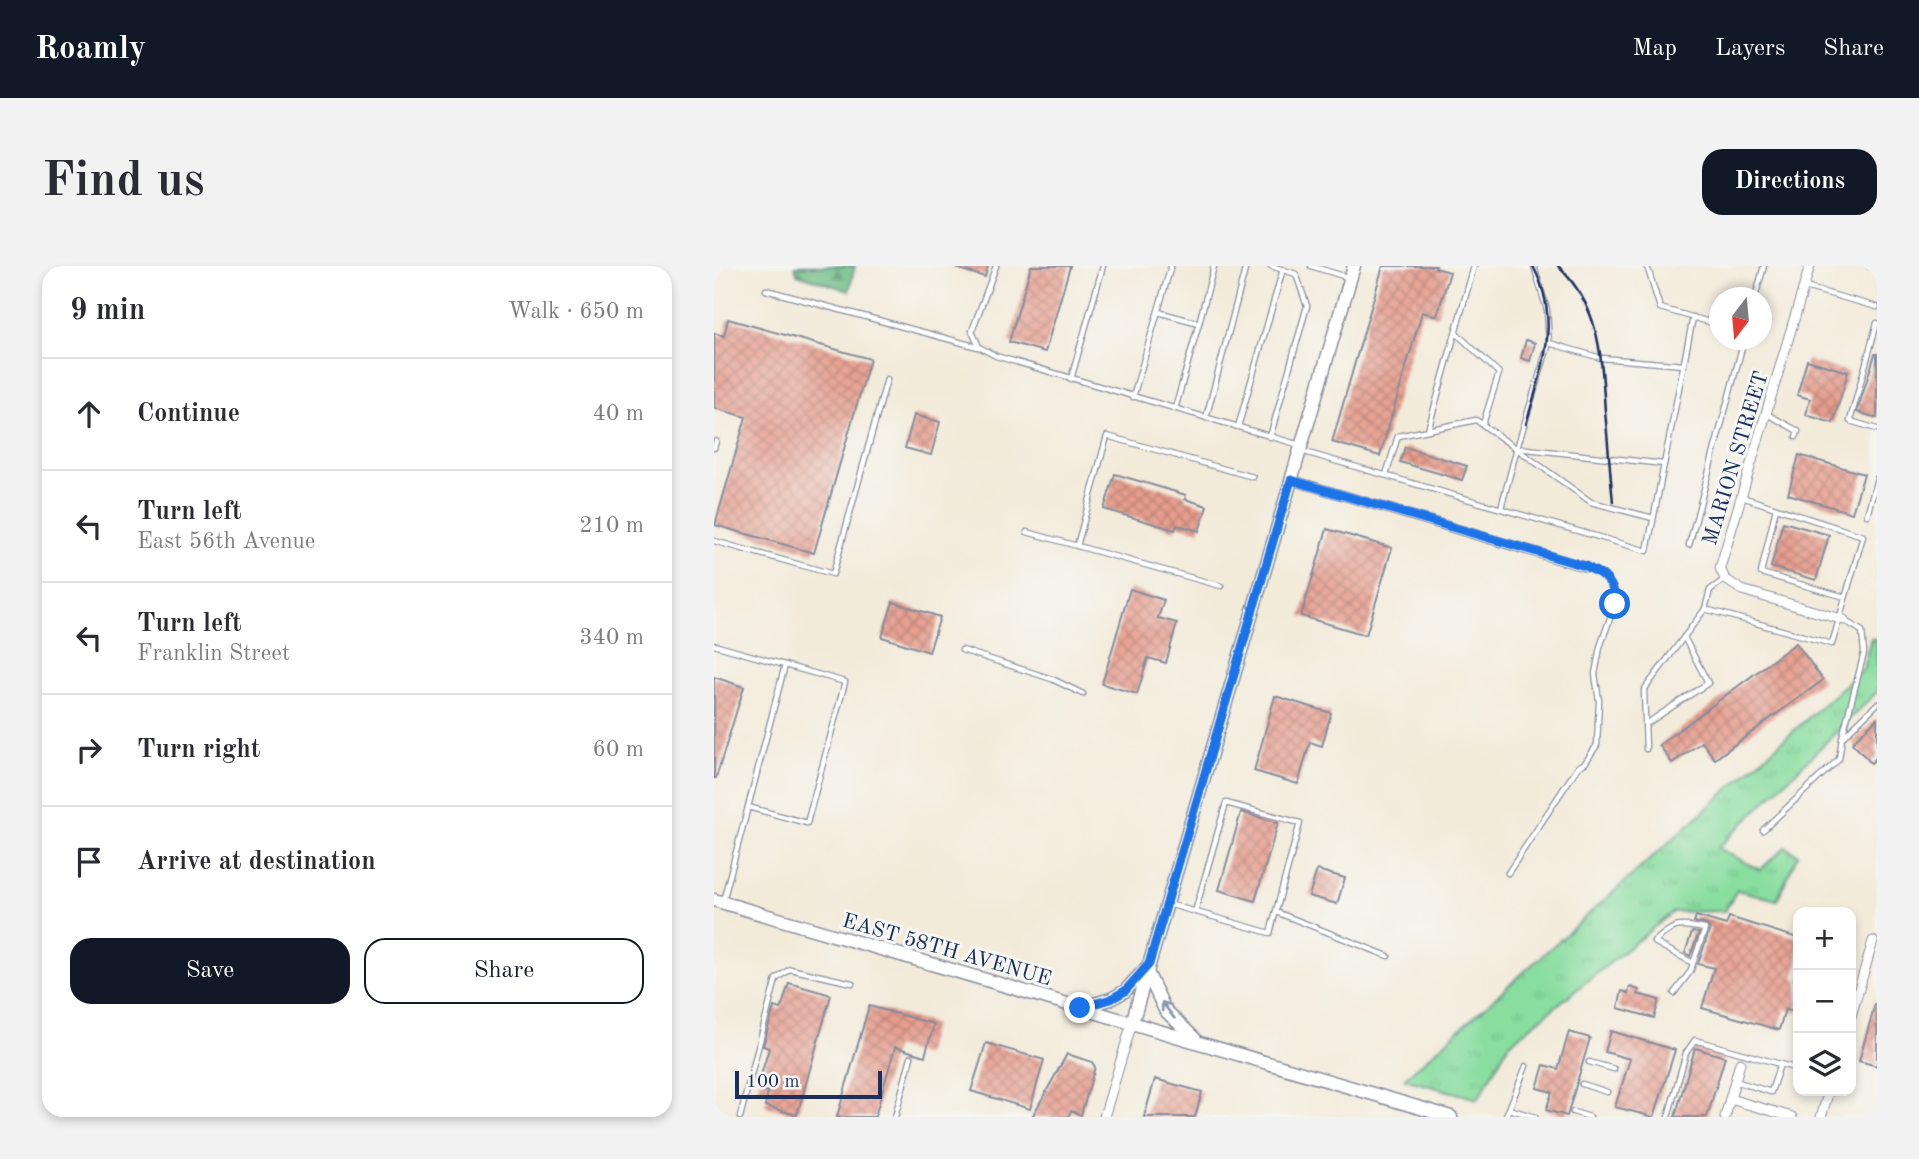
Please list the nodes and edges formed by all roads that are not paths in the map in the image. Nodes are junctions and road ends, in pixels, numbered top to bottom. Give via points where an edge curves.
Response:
1 (996, 266) edge
2 (1102, 266) edge
3 (1171, 266) edge
4 (1214, 266) edge
5 (1246, 266) edge
6 (1271, 266) edge
7 (1311, 266) edge
8 (1474, 266) edge
9 (1534, 266) edge
10 (1647, 266) edge
11 (1764, 266) edge
12 (1810, 266) edge
13 (1869, 266) edge
14 (1283, 269) junction
15 (1877, 269) edge
16 (1352, 272) edge
17 (1758, 287) edge
18 (1804, 287) junction
19 (766, 290) dead end
20 (1877, 307) edge
21 (1158, 312) junction
22 (1693, 317) junction
23 (1709, 322) edge
24 (1199, 323) junction
25 (1877, 323) edge
26 (1456, 333) junction
27 (1549, 343) junction
28 (979, 347) junction
29 (1741, 350) edge
30 (1684, 365) junction
31 (887, 379) dead end
32 (1071, 379) junction
33 (1133, 397) junction
34 (1175, 409) junction
35 (1766, 413) junction
36 (1206, 418) junction
37 (1483, 424) junction
38 (1238, 428) junction
39 (1877, 429) edge
40 (1428, 430) junction
41 (1270, 437) junction
42 (1796, 437) dead end
43 (716, 442) dead end
44 (714, 448) edge
45 (1301, 448) junction
46 (1517, 448) junction
47 (1664, 464) junction
48 (1387, 475) junction
49 (1253, 477) dead end
50 (1877, 478) edge
51 (1291, 480) junction
52 (1742, 497) junction
53 (1776, 508) junction
54 (1501, 509) junction
55 (1867, 515) dead end
56 (1653, 518) junction
57 (1027, 532) dead end
58 (714, 541) edge
59 (1689, 545) dead end
60 (1077, 546) junction
61 (1585, 566) joint
62 (1725, 579) junction
63 (1221, 586) dead end
64 (1844, 597) junction
65 (1705, 609) junction
66 (1841, 619) junction
67 (1684, 637) junction
68 (714, 645) edge
69 (962, 650) dead end
70 (785, 665) junction
71 (1083, 694) dead end
72 (1877, 704) edge
73 (1645, 724) junction
74 (1842, 738) junction
75 (1646, 749) dead end
76 (748, 807) junction
77 (1763, 830) dead end
78 (1508, 873) dead end
79 (718, 902) edge
80 (1167, 904) junction
81 (1195, 912) junction
82 (1276, 912) junction
83 (1873, 941) dead end
84 (1388, 956) dead end
85 (1693, 963) junction
86 (1148, 968) junction
87 (1856, 982) edge
88 (852, 983) dead end
89 (1674, 993) dead end
90 (1080, 1008) junction
91 (1132, 1023) junction
92 (1197, 1042) junction
93 (911, 1057) dead end
94 (1742, 1058) junction
95 (1589, 1062) dead end
96 (1780, 1064) junction
97 (1526, 1066) dead end
98 (1793, 1068) edge
99 (1614, 1069) dead end
100 (1735, 1081) junction
101 (1582, 1084) dead end
102 (1607, 1092) dead end
103 (1827, 1096) edge
104 (1730, 1099) junction
105 (1509, 1109) junction
106 (1573, 1112) dead end
107 (740, 1117) edge
108 (895, 1117) edge
109 (1104, 1117) edge
110 (1451, 1117) edge
111 (1505, 1117) edge
112 (1535, 1117) edge
113 (1590, 1117) edge
114 (1668, 1117) edge
115 (1725, 1117) edge
116 (1792, 1117) edge
117 (1821, 1117) edge

1 - 28 lane via 972,331
2 - 32 lane
3 - 21 lane
4 - 24 lane
5 - 36 lane
6 - 14 lane
7 - 16 lane
8 - 26 lane
9 - 27 lane
10 - 22 lane via 1660,307
11 - 17 lane
12 - 18 street, MARION STREET
13 - 15 lane
14 - 38 lane
14 - 41 lane via 1296,274 1307,306
16 - 45 main road
18 - 20 lane
18 - 35 street, MARION STREET
19 - 28 lane
21 - 24 lane
21 - 33 lane
22 - 23 lane
22 - 30 lane
24 - 34 lane
25 - 39 lane via 1850,421
26 - 37 lane via 1499,373
26 - 40 lane
27 - 30 lane via 1601,358
27 - 46 lane
28 - 32 lane
29 - 59 lane
30 - 47 lane
31 - 58 lane via 833,574
32 - 33 lane
33 - 34 lane
34 - 36 lane
35 - 42 lane via 1798,431
35 - 52 street, MARION STREET
36 - 38 lane
37 - 40 lane via 1476,420
37 - 46 lane
38 - 41 lane
40 - 48 lane via 1398,436
41 - 45 lane
43 - 44 lane
45 - 48 lane
45 - 51 main road
46 - 47 lane
46 - 54 lane
46 - 56 lane via 1591,502
47 - 56 lane
48 - 54 lane
49 - 60 lane via 1107,436
50 - 55 lane
51 - 61 street
51 - 80 main road
52 - 53 lane
52 - 62 street, MARION STREET via 1720,568
53 - 64 lane via 1761,573
53 - 64 lane via 1863,536
54 - 56 lane via 1647,551
57 - 60 lane
60 - 63 lane
61 - 78 lane via 1604,575 1615,591 1595,674 1597,745
62 - 65 lane via 1710,590
62 - 66 street via 1742,590
64 - 66 lane
65 - 66 lane via 1832,644
65 - 67 lane
66 - 74 lane via 1862,631 1864,653
67 - 73 lane via 1644,690
67 - 73 lane via 1708,683
68 - 70 lane
69 - 71 lane
70 - 76 lane
70 - 76 lane via 845,682 807,823
72 - 74 lane
73 - 75 lane
74 - 77 lane via 1839,759
76 - 79 lane
79 - 90 main road, EAST 58TH AVENUE
80 - 81 lane
80 - 86 main road
81 - 82 lane via 1270,933
81 - 82 lane via 1226,803 1300,823
82 - 84 lane
83 - 87 street
85 - 85 lane via 1704,929 1681,924 1654,942
85 - 89 lane
86 - 90 main road via 1125,991
86 - 91 main road
92 -> 86 main road via 1165,1010
88 - 107 lane via 790,969 776,979
90 - 91 main road, EAST 58TH AVENUE
91 - 92 main road, EAST 58TH AVENUE
91 - 109 street
92 - 110 main road, EAST 58TH AVENUE
93 - 108 lane
94 - 96 lane
94 - 100 street
94 - 114 lane via 1695,1040 1686,1054
95 - 99 lane
96 - 98 lane
96 - 100 lane via 1771,1091
97 - 105 lane
100 - 104 street
101 - 102 lane
103 - 117 street
104 - 115 street
104 - 116 street
105 - 111 lane
105 - 112 lane
106 - 113 lane

